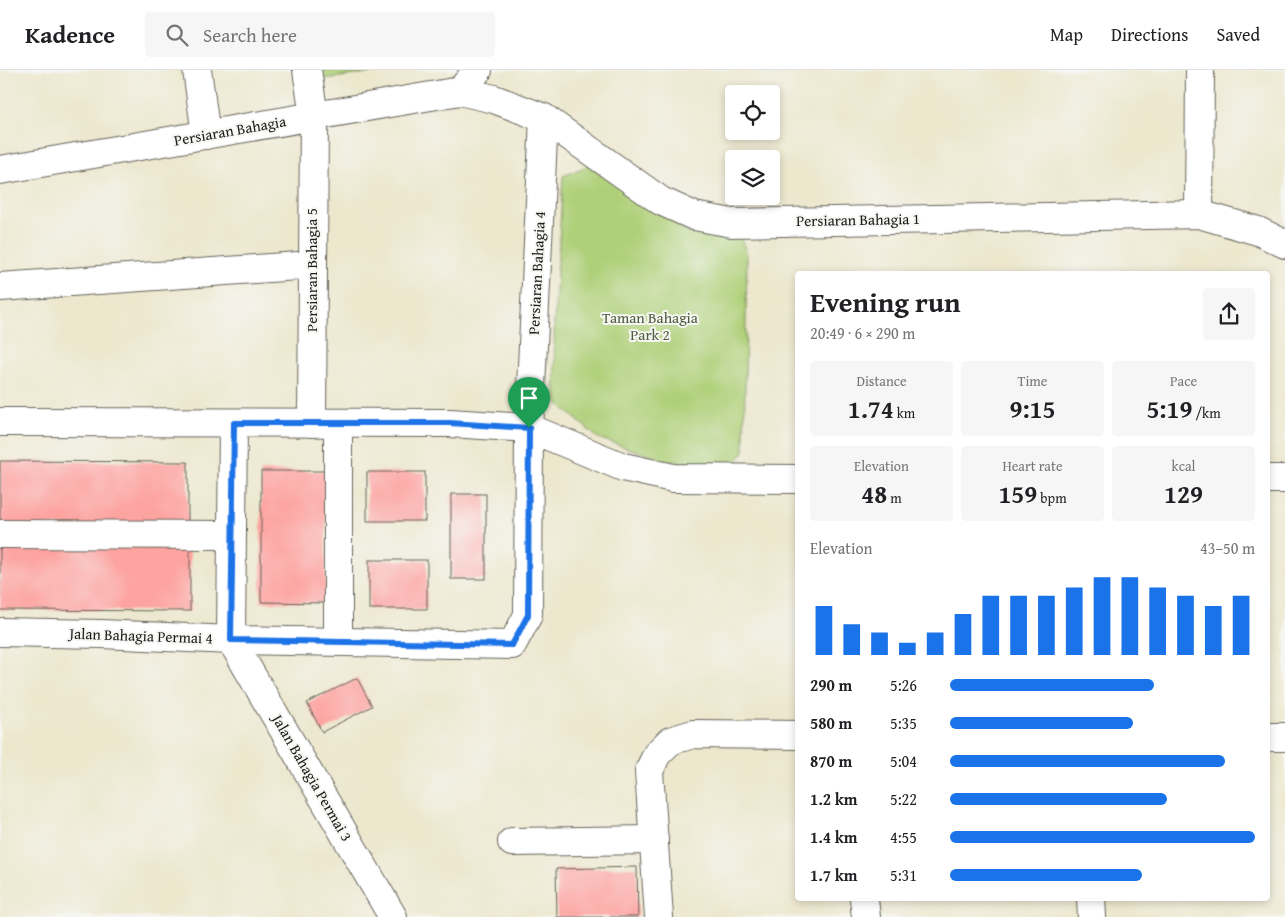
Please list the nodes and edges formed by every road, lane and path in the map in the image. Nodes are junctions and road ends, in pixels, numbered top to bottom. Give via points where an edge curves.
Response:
1 (197, 70) edge
2 (308, 70) edge
3 (478, 70) edge
4 (1200, 70) edge
5 (460, 92) junction
6 (314, 116) junction
7 (544, 118) junction
8 (206, 135) junction
9 (0, 170) edge
10 (1200, 214) junction
11 (1285, 244) edge
12 (312, 265) junction
13 (0, 287) edge
14 (0, 422) edge
15 (234, 423) junction
16 (312, 423) junction
17 (338, 423) junction
18 (529, 428) junction
19 (795, 478) edge
20 (1270, 479) edge
21 (1285, 479) edge
22 (0, 534) edge
23 (232, 535) junction
24 (0, 632) edge
25 (231, 640) junction
26 (338, 641) junction
27 (795, 735) edge
28 (1270, 738) edge
29 (1285, 738) edge
30 (654, 840) junction
31 (512, 842) dead end
32 (864, 901) edge
33 (1091, 901) edge
34 (393, 917) edge
35 (659, 917) edge
36 (866, 917) edge
37 (1092, 917) edge

1 - 8 street
2 - 6 street, Persiaran Bahagia 5
3 - 5 street
4 - 10 street
5 - 6 street, Persiaran Bahagia
5 - 7 street, Persiaran Bahagia 1 via 494,99
6 - 8 street, Persiaran Bahagia
6 - 12 street, Persiaran Bahagia 5
7 - 10 street, Persiaran Bahagia 1 via 661,201 694,216 732,223
7 - 18 street, Persiaran Bahagia 4
8 - 9 street, Persiaran Bahagia
10 - 11 street, Persiaran Bahagia 1 via 1258,231
12 - 13 street
12 - 16 street, Persiaran Bahagia 5
14 - 15 street
15 - 16 street
15 - 23 street
16 - 17 street
17 - 18 street via 450,423
17 - 26 street
18 - 19 street via 623,467 673,478
18 - 26 street, Jalan Bahagia Permai 4 via 528,615 512,645
20 - 21 street
22 - 23 street
23 - 25 street
24 - 25 street, Jalan Bahagia Permai 4
25 - 26 street, Jalan Bahagia Permai 4
25 - 34 street, Jalan Bahagia Permai 3
27 - 30 street via 693,734 670,741 657,754 649,771
28 - 29 street
30 - 31 street
30 - 35 street
32 - 36 street
33 - 37 street

